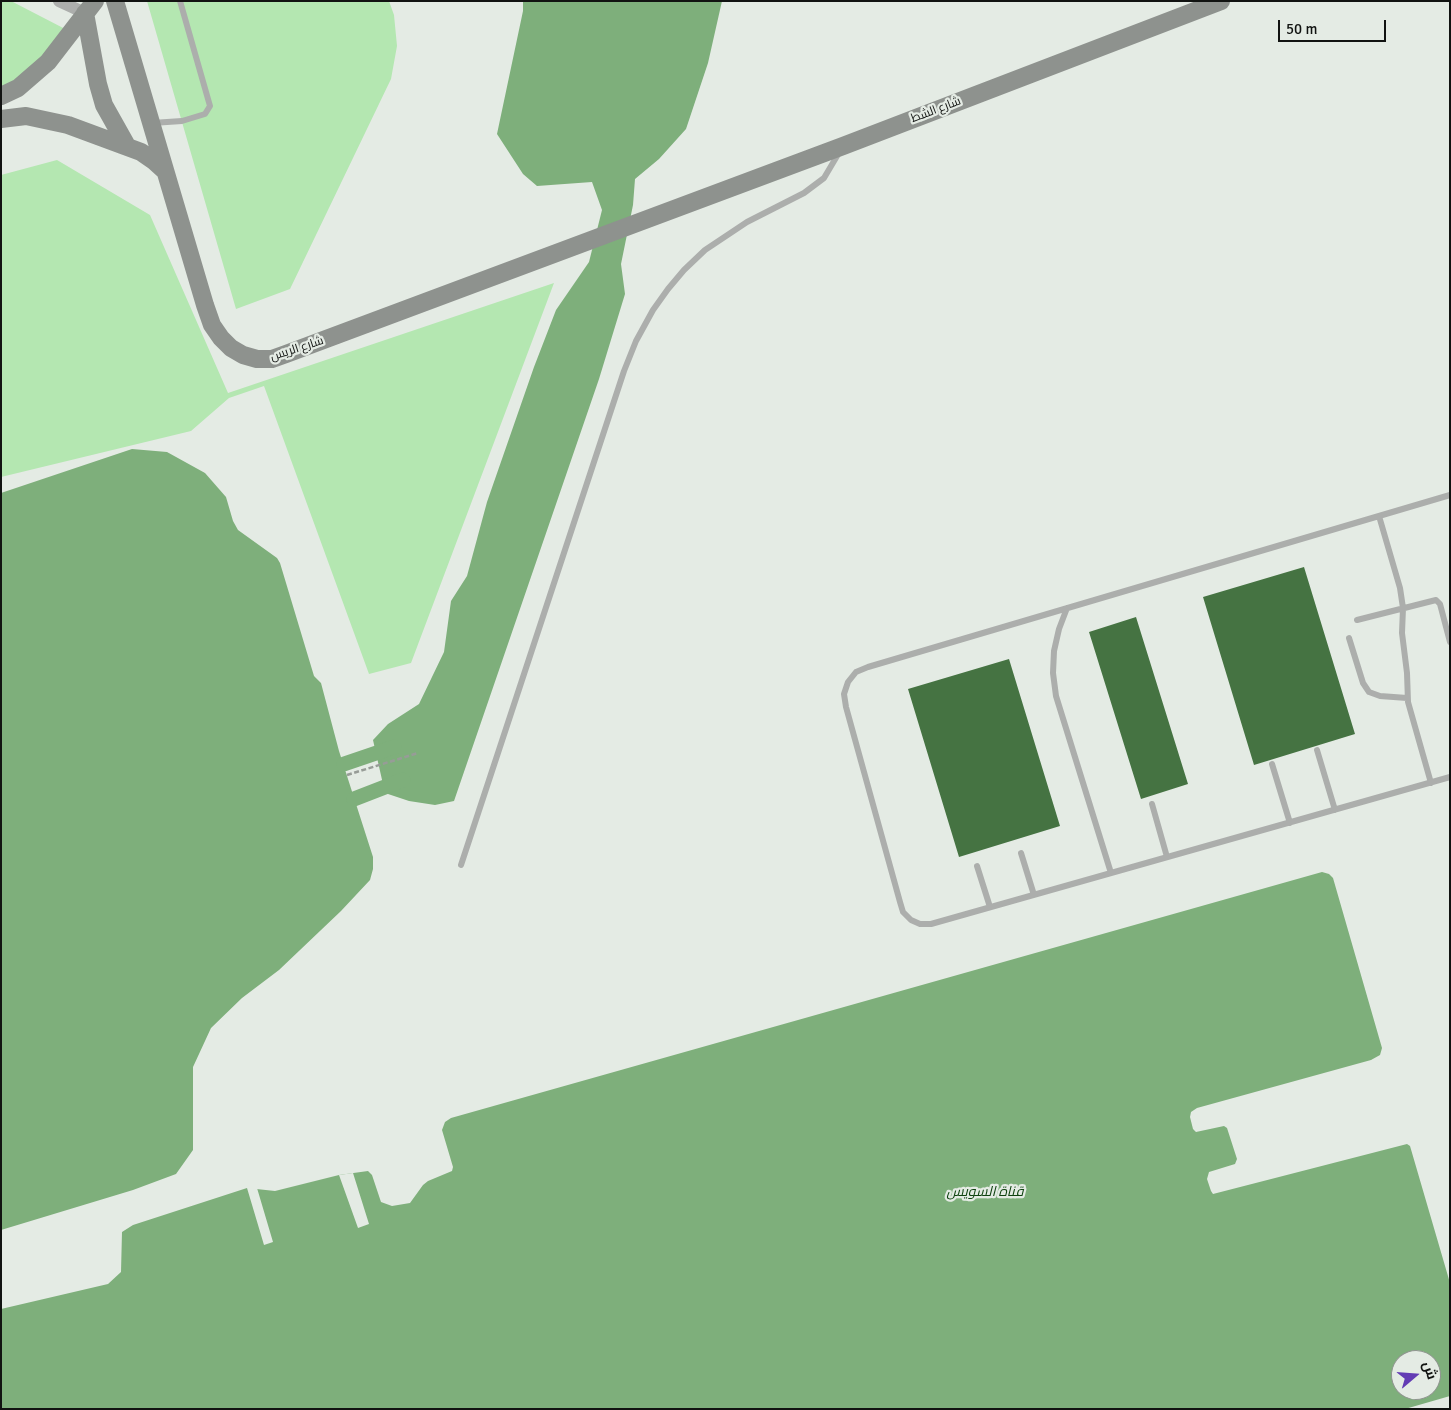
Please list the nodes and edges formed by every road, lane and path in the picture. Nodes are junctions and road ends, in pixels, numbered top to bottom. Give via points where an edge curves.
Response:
1 (59, 1) edge
2 (115, 1) edge
3 (180, 1) edge
4 (1221, 1) edge
5 (90, 7) edge
6 (3, 96) edge
7 (6, 118) edge
8 (151, 124) junction
9 (127, 146) junction
10 (843, 146) junction
11 (166, 172) junction
12 (650, 218) joint
13 (1450, 495) edge
14 (1379, 516) junction
15 (1067, 608) junction
16 (1403, 608) junction
17 (1357, 620) dead end
18 (1349, 638) dead end
19 (1450, 642) edge
20 (1407, 698) junction
21 (1317, 750) dead end
22 (418, 753) dead end
23 (1272, 764) dead end
24 (348, 775) dead end
25 (1450, 778) edge
26 (1431, 783) junction
27 (1152, 804) dead end
28 (1336, 810) junction
29 (1290, 822) junction
30 (1021, 853) dead end
31 (1167, 857) junction
32 (461, 865) dead end
33 (976, 866) dead end
34 (1112, 873) junction
35 (1034, 894) junction
36 (990, 907) junction

1 - 5 street
2 - 8 street, شارع الريس
3 - 8 lane via 210,106 205,114 182,121
4 - 10 street, شارع الشط
5 - 6 street via 48,62 18,88
5 - 9 street via 98,84 104,105
6 - 7 street
7 - 9 street via 38,117
8 - 11 street, شارع الريس
9 - 11 street via 141,152
10 - 12 street, شارع الشط
10 - 32 lane via 824,178 705,250 684,270 653,310 636,340
11 - 12 street, شارع الريس via 212,325 231,348 258,359 286,354
13 - 14 lane
14 - 15 lane
14 - 16 lane
15 - 34 lane via 1054,651 1056,696
15 - 36 lane via 868,667 856,672 844,694 903,912 910,920 931,924
16 - 17 lane
16 - 19 lane via 1438,601
16 - 20 lane
18 - 20 lane via 1369,692
20 - 26 lane
21 - 28 lane
22 - 24 path
23 - 29 lane
25 - 26 lane
26 - 28 lane
27 - 31 lane
28 - 29 lane
29 - 31 lane
30 - 35 lane
31 - 34 lane
33 - 36 lane
34 - 35 lane
35 - 36 lane

